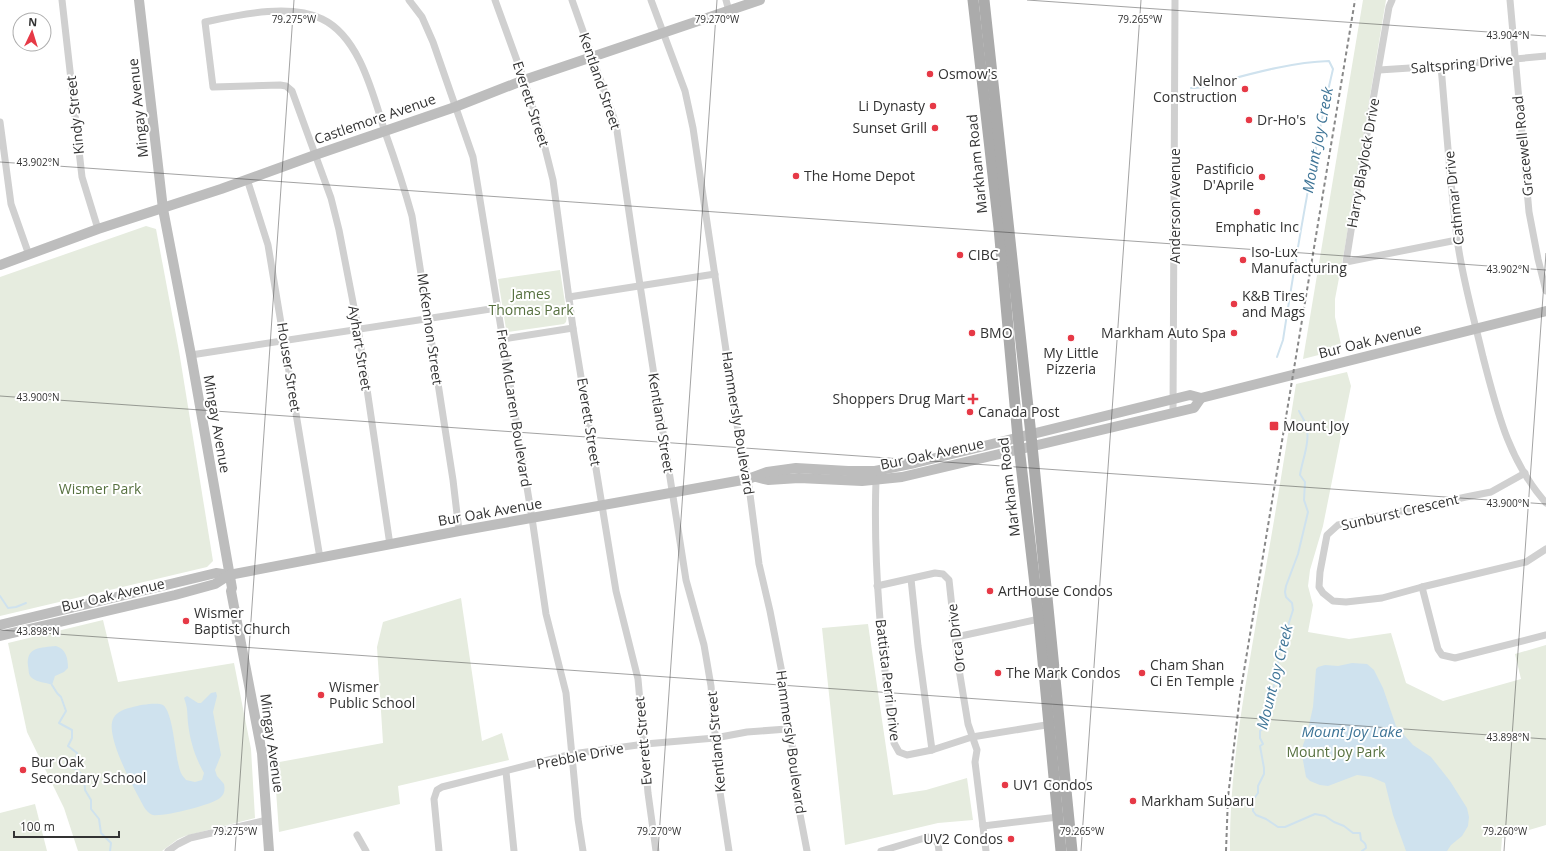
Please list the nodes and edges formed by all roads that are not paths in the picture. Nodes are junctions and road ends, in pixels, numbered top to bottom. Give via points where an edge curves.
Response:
1 (62, 0) edge
2 (139, 0) edge
3 (409, 0) edge
4 (495, 0) edge
5 (572, 0) edge
6 (651, 0) edge
7 (726, 0) edge
8 (760, 0) edge
9 (973, 0) edge
10 (984, 0) edge
11 (1175, 0) edge
12 (1392, 0) edge
13 (1510, 0) edge
14 (729, 11) junction
15 (664, 32) junction
16 (591, 56) junction
17 (1546, 56) edge
18 (1515, 60) junction
19 (1441, 66) junction
20 (1378, 70) junction
21 (524, 80) junction
22 (455, 107) junction
23 (0, 122) edge
24 (385, 131) junction
25 (314, 155) junction
26 (247, 179) junction
27 (163, 209) junction
28 (98, 229) junction
29 (1457, 240) junction
30 (29, 255) junction
31 (0, 266) edge
32 (715, 274) junction
33 (640, 286) junction
34 (1546, 291) edge
35 (569, 297) junction
36 (498, 308) junction
37 (1546, 310) edge
38 (427, 318) junction
39 (358, 328) junction
40 (573, 328) junction
41 (1476, 329) junction
42 (503, 339) junction
43 (285, 340) junction
44 (190, 355) junction
45 (1201, 398) junction
46 (1174, 400) junction
47 (1173, 412) junction
48 (1032, 440) junction
49 (1019, 443) junction
50 (1525, 473) junction
51 (752, 478) junction
52 (876, 480) junction
53 (672, 493) junction
54 (1546, 503) edge
55 (602, 506) junction
56 (532, 518) junction
57 (459, 531) junction
58 (390, 544) junction
59 (1546, 549) edge
60 (320, 558) junction
61 (229, 575) junction
62 (911, 579) junction
63 (878, 586) junction
64 (1422, 587) junction
65 (1039, 619) junction
66 (0, 625) edge
67 (1546, 635) edge
68 (0, 636) edge
69 (956, 637) junction
70 (1055, 724) junction
71 (788, 729) junction
72 (972, 737) junction
73 (715, 738) junction
74 (645, 744) junction
75 (932, 750) junction
76 (572, 754) junction
77 (506, 772) junction
78 (1058, 818) junction
79 (267, 820) junction
80 (983, 826) junction
81 (357, 835) dead end
82 (168, 851) edge
83 (269, 851) edge
84 (366, 851) edge
85 (439, 851) edge
86 (514, 851) edge
87 (583, 851) edge
88 (656, 851) edge
89 (729, 851) edge
90 (806, 851) edge
91 (881, 851) edge
92 (939, 851) edge
93 (986, 851) edge
94 (1060, 851) edge
95 (1072, 851) edge

1 - 28 street, Kindy Street via 82,177
2 - 27 street, Mingay Avenue
3 - 22 street, Fred McLaren Boulevard via 422,17 433,42
4 - 21 street, Everett Street
5 - 16 street, Kentland Street
6 - 15 street, Hammersly Boulevard
7 - 14 street
8 - 14 street, Castlemore Avenue
9 - 49 main road, Markham Road via 999,228
10 - 48 main road, Markham Road
11 - 46 street, Anderson Avenue
12 - 20 street, Harry Blaylock Drive
13 - 18 street, Gracewell Road
14 - 15 street, Castlemore Avenue
15 - 16 street, Castlemore Avenue
15 - 32 street, Hammersly Boulevard via 689,105
16 - 21 street, Castlemore Avenue
16 - 33 street, Kentland Street via 616,124
17 - 18 street, Saltspring Drive
18 - 19 street, Saltspring Drive
18 - 34 street, Gracewell Road via 1529,212
19 - 20 street, Saltspring Drive
19 - 29 street, Cathmar Drive
20 - 29 street, Harry Blaylock Drive via 1346,262
21 - 22 street, Castlemore Avenue
21 - 35 street, Everett Street via 553,180
22 - 24 street, Castlemore Avenue
22 - 36 street, Fred McLaren Boulevard via 473,157
23 - 30 street via 11,204
24 - 25 street, Castlemore Avenue
24 - 25 street, McKennon Street via 368,79 353,49 343,34 322,19 294,11 245,13 205,22 213,87 286,86 292,91
24 - 38 street, McKennon Street via 412,216
25 - 26 street, Castlemore Avenue
25 - 39 street, Ayhart Street via 336,215
26 - 27 street, Castlemore Avenue
26 - 43 street, Houser Street via 268,245
27 - 28 street, Castlemore Avenue
27 - 44 street, Mingay Avenue
28 - 30 street, Castlemore Avenue
29 - 41 street, Cathmar Drive
30 - 31 street, Castlemore Avenue
32 - 33 street
32 - 51 street, Hammersly Boulevard via 738,430
33 - 35 street
33 - 53 street, Kentland Street
35 - 40 street, Everett Street
36 - 38 street
36 - 42 street, Fred McLaren Boulevard
37 - 41 street, Bur Oak Avenue
38 - 39 street
38 - 57 street, McKennon Street
39 - 43 street
39 - 58 street, Ayhart Street
40 - 42 street
40 - 55 street, Everett Street
41 - 45 street, Bur Oak Avenue
41 - 50 street, Cathmar Drive via 1499,418 1510,448
42 - 56 street, Fred McLaren Boulevard
43 - 44 street
43 - 60 street, Houser Street
44 - 61 street, Mingay Avenue
45 - 46 street, Bur Oak Avenue via 1190,395
45 - 47 street, Bur Oak Avenue via 1194,408
46 - 47 street, Anderson Avenue
46 - 48 street, Bur Oak Avenue
47 - 48 street, Bur Oak Avenue
48 - 49 street, Bur Oak Avenue
48 - 70 main road, Markham Road
49 - 51 street, Bur Oak Avenue via 875,471 796,468 767,472
49 - 52 street, Bur Oak Avenue via 902,477
49 - 65 main road, Markham Road
50 - 54 street, Cathmar Drive
50 - 64 street, Sunburst Crescent via 1491,492 1349,522 1338,525 1327,535 1319,587 1322,593 1333,601 1382,598
51 - 52 street, Bur Oak Avenue
51 - 53 street, Bur Oak Avenue
51 - 71 street, Hammersly Boulevard via 759,564 783,678
52 - 63 street, Battista Perri Drive
53 - 55 street, Bur Oak Avenue
53 - 73 street, Kentland Street via 686,580 704,645 711,686
55 - 56 street, Bur Oak Avenue
55 - 74 street, Everett Street via 616,591 638,679
56 - 57 street, Bur Oak Avenue
56 - 76 street, Fred McLaren Boulevard via 546,614 566,693
57 - 58 street, Bur Oak Avenue
58 - 60 street, Bur Oak Avenue
59 - 64 street, Sunburst Crescent via 1526,562
60 - 61 street, Bur Oak Avenue
61 - 66 street, Bur Oak Avenue via 216,573
61 - 68 street, Bur Oak Avenue via 214,584 174,595
61 - 79 street, Mingay Avenue via 260,737
62 - 63 street
62 - 69 street, Orca Drive via 935,573 943,574 949,580
62 - 75 street
63 - 75 street, Battista Perri Drive via 882,647 894,743 899,752 907,755
64 - 67 street via 1438,649 1442,655 1455,658
65 - 69 street
65 - 70 main road, Markham Road
69 - 72 street, Orca Drive via 958,663
70 - 72 street, Battista Perri Drive
70 - 78 main road, Markham Road
70 - 95 main road, Markham Road
71 - 73 street, Prebble Drive via 747,732
71 - 90 street, Hammersly Boulevard
72 - 75 street, Battista Perri Drive
72 - 80 street, Orca Drive via 977,750 975,762
73 - 74 street, Prebble Drive
73 - 89 street, Kentland Street
74 - 76 street, Prebble Drive
74 - 88 street, Everett Street via 648,793
76 - 77 street, Prebble Drive
76 - 87 street, Fred McLaren Boulevard
77 - 85 street, Prebble Drive via 437,790 434,799
77 - 86 street
78 - 80 street
78 - 94 main road, Markham Road
79 - 82 street via 190,838
79 - 83 street, Mingay Avenue
80 - 93 street, Orca Drive
81 - 84 street
91 - 92 street via 928,837 938,844

